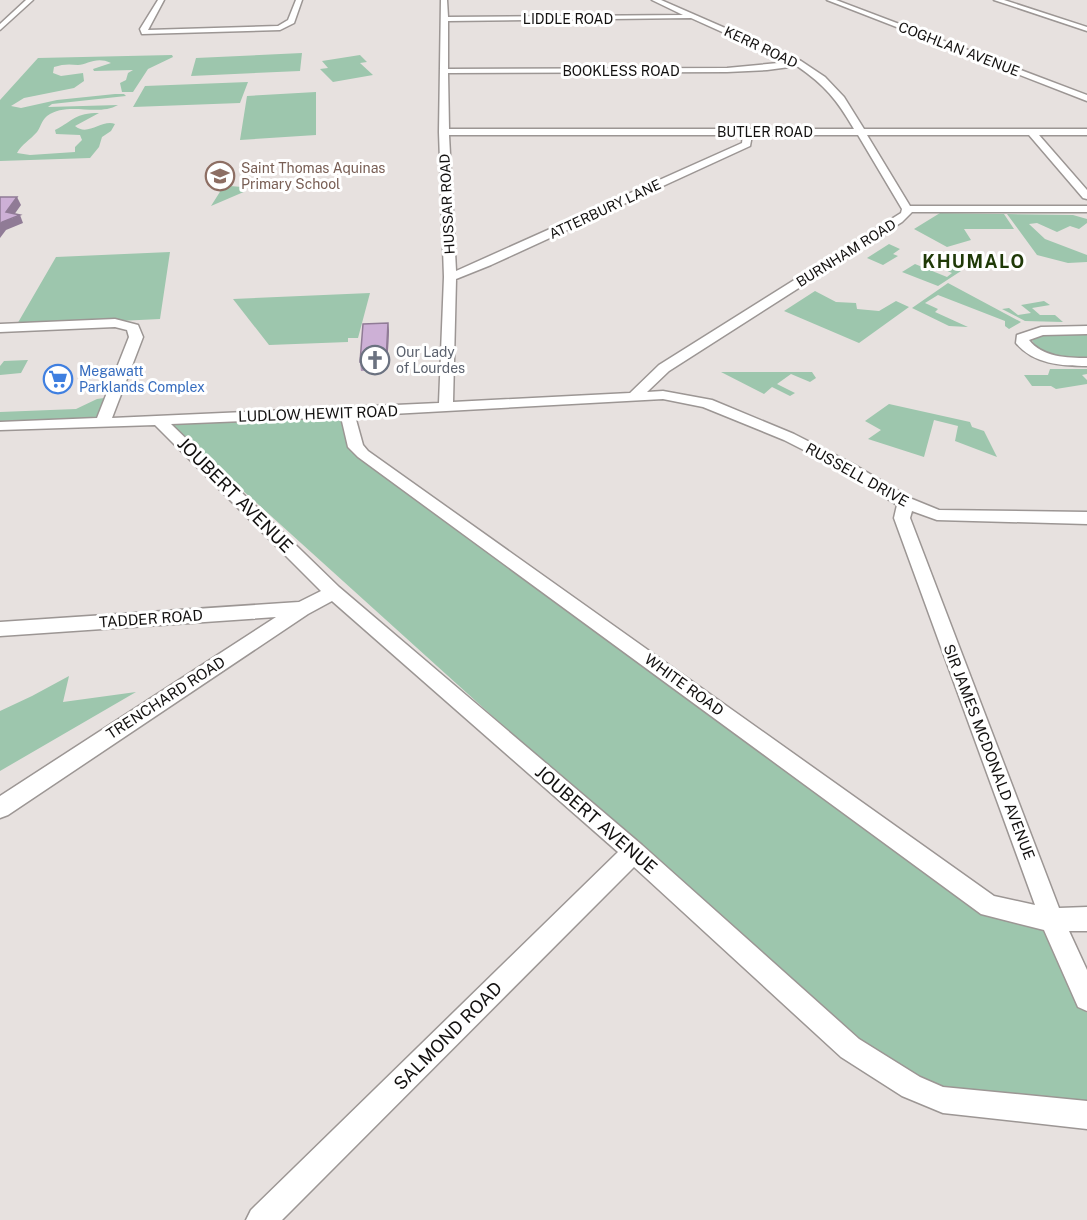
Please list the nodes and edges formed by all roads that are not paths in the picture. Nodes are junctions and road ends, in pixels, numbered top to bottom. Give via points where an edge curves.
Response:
1 (30, 0) edge
2 (161, 0) edge
3 (299, 0) edge
4 (444, 0) edge
5 (655, 0) edge
6 (830, 0) edge
7 (997, 0) edge
8 (692, 16) junction
9 (443, 19) junction
10 (0, 28) edge
11 (1087, 29) edge
12 (798, 63) junction
13 (443, 71) junction
14 (1087, 98) edge
15 (444, 132) junction
16 (747, 132) junction
17 (860, 132) junction
18 (1032, 132) junction
19 (1087, 132) edge
20 (1087, 196) edge
21 (907, 209) junction
22 (1087, 209) edge
23 (450, 277) junction
24 (0, 328) edge
25 (1087, 330) edge
26 (1087, 362) edge
27 (635, 395) junction
28 (446, 408) junction
29 (347, 413) junction
30 (158, 420) junction
31 (103, 422) junction
32 (0, 426) edge
33 (906, 503) junction
34 (1087, 518) edge
35 (333, 592) junction
36 (302, 609) junction
37 (0, 629) edge
38 (0, 808) edge
39 (634, 852) junction
40 (1087, 919) edge
41 (1052, 920) junction
42 (1087, 998) edge
43 (1087, 1115) edge
44 (261, 1220) edge

1 - 10 street
2 - 3 street via 145,32 280,28 291,21
4 - 9 street, HUSSAR ROAD
5 - 8 street, KERR ROAD
6 - 14 street, COGHLAN AVENUE
7 - 11 street
8 - 9 street, LIDDLE ROAD
8 - 12 street, KERR ROAD
9 - 13 street, HUSSAR ROAD
12 - 13 street, BOOKLESS ROAD via 727,70
12 - 17 street, KERR ROAD via 833,90
13 - 15 street, HUSSAR ROAD
15 - 16 street, BUTLER ROAD
15 - 23 street, HUSSAR ROAD
16 - 17 street, BUTLER ROAD
16 - 23 street, ATTERBURY LANE via 747,144
17 - 18 street, BUTLER ROAD
17 - 21 street, KERR ROAD
18 - 19 street, BUTLER ROAD
18 - 20 street
21 - 22 street, BURNHAM ROAD
21 - 27 street, BURNHAM ROAD via 898,220 664,368
23 - 28 street, HUSSAR ROAD
24 - 31 street via 116,323 133,328 136,337
25 - 26 street via 1041,331 1022,338 1041,357
27 - 28 street, LUDLOW HEWIT ROAD
27 - 33 street, RUSSELL DRIVE via 686,398 727,411 848,467
28 - 29 street, LUDLOW HEWIT ROAD
29 - 30 street, LUDLOW HEWIT ROAD
29 - 41 street, WHITE ROAD via 356,447 363,454 989,906
30 - 31 street, LUDLOW HEWIT ROAD
30 - 35 street, JOUBERT AVENUE
31 - 32 street, LUDLOW HEWIT ROAD
33 - 34 street, RUSSELL DRIVE via 937,514
33 - 41 street, SIR JAMES MCDONALD AVENUE via 902,518
35 - 36 street, TRENCHARD ROAD
35 - 39 street, JOUBERT AVENUE
36 - 37 street, TADDER ROAD
36 - 38 street, TRENCHARD ROAD
39 - 43 street, JOUBERT AVENUE via 850,1048 911,1087 942,1100
39 - 44 street, SALMOND ROAD
40 - 41 street, WHITE ROAD
41 - 42 street, SIR JAMES MCDONALD AVENUE

